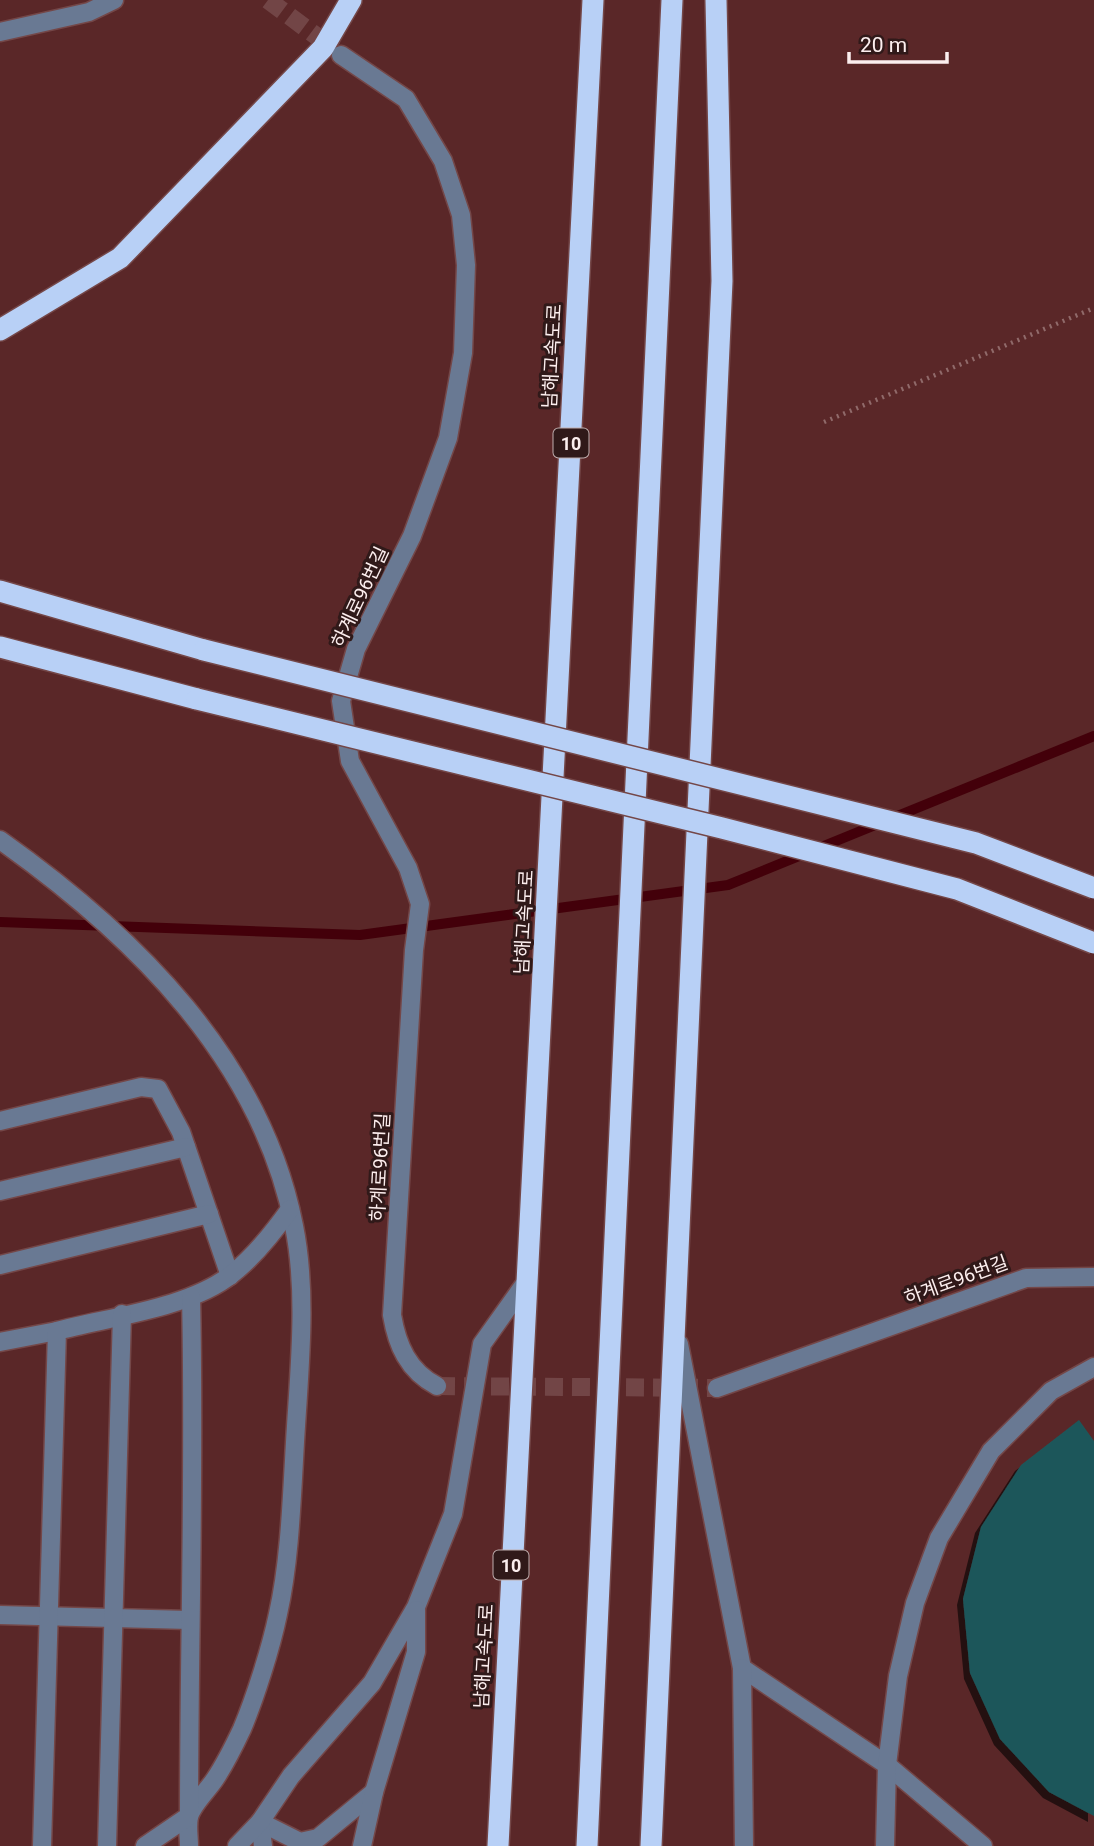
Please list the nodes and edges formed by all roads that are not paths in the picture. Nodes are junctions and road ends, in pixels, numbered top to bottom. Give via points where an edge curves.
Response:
1 (114, 0) edge
2 (351, 0) edge
3 (593, 0) edge
4 (671, 0) edge
5 (716, 0) edge
6 (0, 32) edge
7 (341, 55) tunnel mouth
8 (0, 330) edge
9 (0, 591) edge
10 (0, 647) edge
11 (0, 840) edge
12 (1094, 888) edge
13 (1094, 943) edge
14 (0, 1121) edge
15 (186, 1146) junction
16 (0, 1191) edge
17 (290, 1209) junction
18 (209, 1214) junction
19 (0, 1265) edge
20 (230, 1276) junction
21 (1094, 1277) edge
22 (524, 1285) junction
23 (191, 1297) junction
24 (122, 1314) junction
25 (673, 1316) junction
26 (57, 1331) junction
27 (0, 1342) edge
28 (1094, 1367) edge
29 (437, 1386) tunnel mouth
30 (717, 1388) tunnel mouth
31 (416, 1607) junction
32 (0, 1615) edge
33 (48, 1616) junction
34 (114, 1616) junction
35 (189, 1620) junction
36 (743, 1668) junction
37 (887, 1765) junction
38 (374, 1792) junction
39 (189, 1816) junction
40 (260, 1822) junction
41 (42, 1846) edge
42 (107, 1846) edge
43 (145, 1846) edge
44 (189, 1846) edge
45 (237, 1846) edge
46 (263, 1846) edge
47 (362, 1846) edge
48 (498, 1846) edge
49 (587, 1846) edge
50 (651, 1846) edge
51 (744, 1846) edge
52 (885, 1846) edge
53 (983, 1846) edge

1 - 6 street via 89,12
2 - 8 highway via 323,48 120,258
3 - 22 highway, 남해고속도로 / 10 via 549,887
4 - 49 highway
5 - 25 highway via 722,281
7 - 29 street, 하계로96번길 via 406,99 443,161 461,215 466,265 463,353 448,438 412,536 356,649 341,701 350,761 408,868 420,904 392,1315 407,1361 421,1378
9 - 12 highway, bridge via 204,650 976,843
10 - 13 highway, bridge via 957,889
11 - 17 street via 68,888 207,1031 244,1088 276,1156
14 - 15 street via 141,1087 158,1088
15 - 16 street
15 - 18 street
17 - 20 street
17 - 39 street via 300,1292 299,1369 292,1497 278,1614 242,1728
18 - 19 street
18 - 20 street
20 - 23 street
21 - 30 street, 하계로96번길 via 1026,1278
22 - 31 street via 482,1344 453,1514
22 - 48 highway, 남해고속도로 / 10
23 - 24 street
23 - 35 street via 194,1431
24 - 26 street
24 - 34 street
25 - 36 street
25 - 50 highway
26 - 27 street
26 - 33 street
28 - 37 street via 1051,1391 999,1442 939,1538 915,1603 898,1676
31 - 38 street via 416,1652
31 - 40 street via 372,1683 291,1776
32 - 33 street
33 - 34 street
33 - 41 street
34 - 35 street
34 - 42 street
35 - 39 street
36 - 37 street
36 - 51 street
37 - 52 street
37 - 53 street
38 - 40 street via 318,1838 300,1842
38 - 47 street
39 - 43 street
39 - 44 street
40 - 45 street
40 - 46 street

